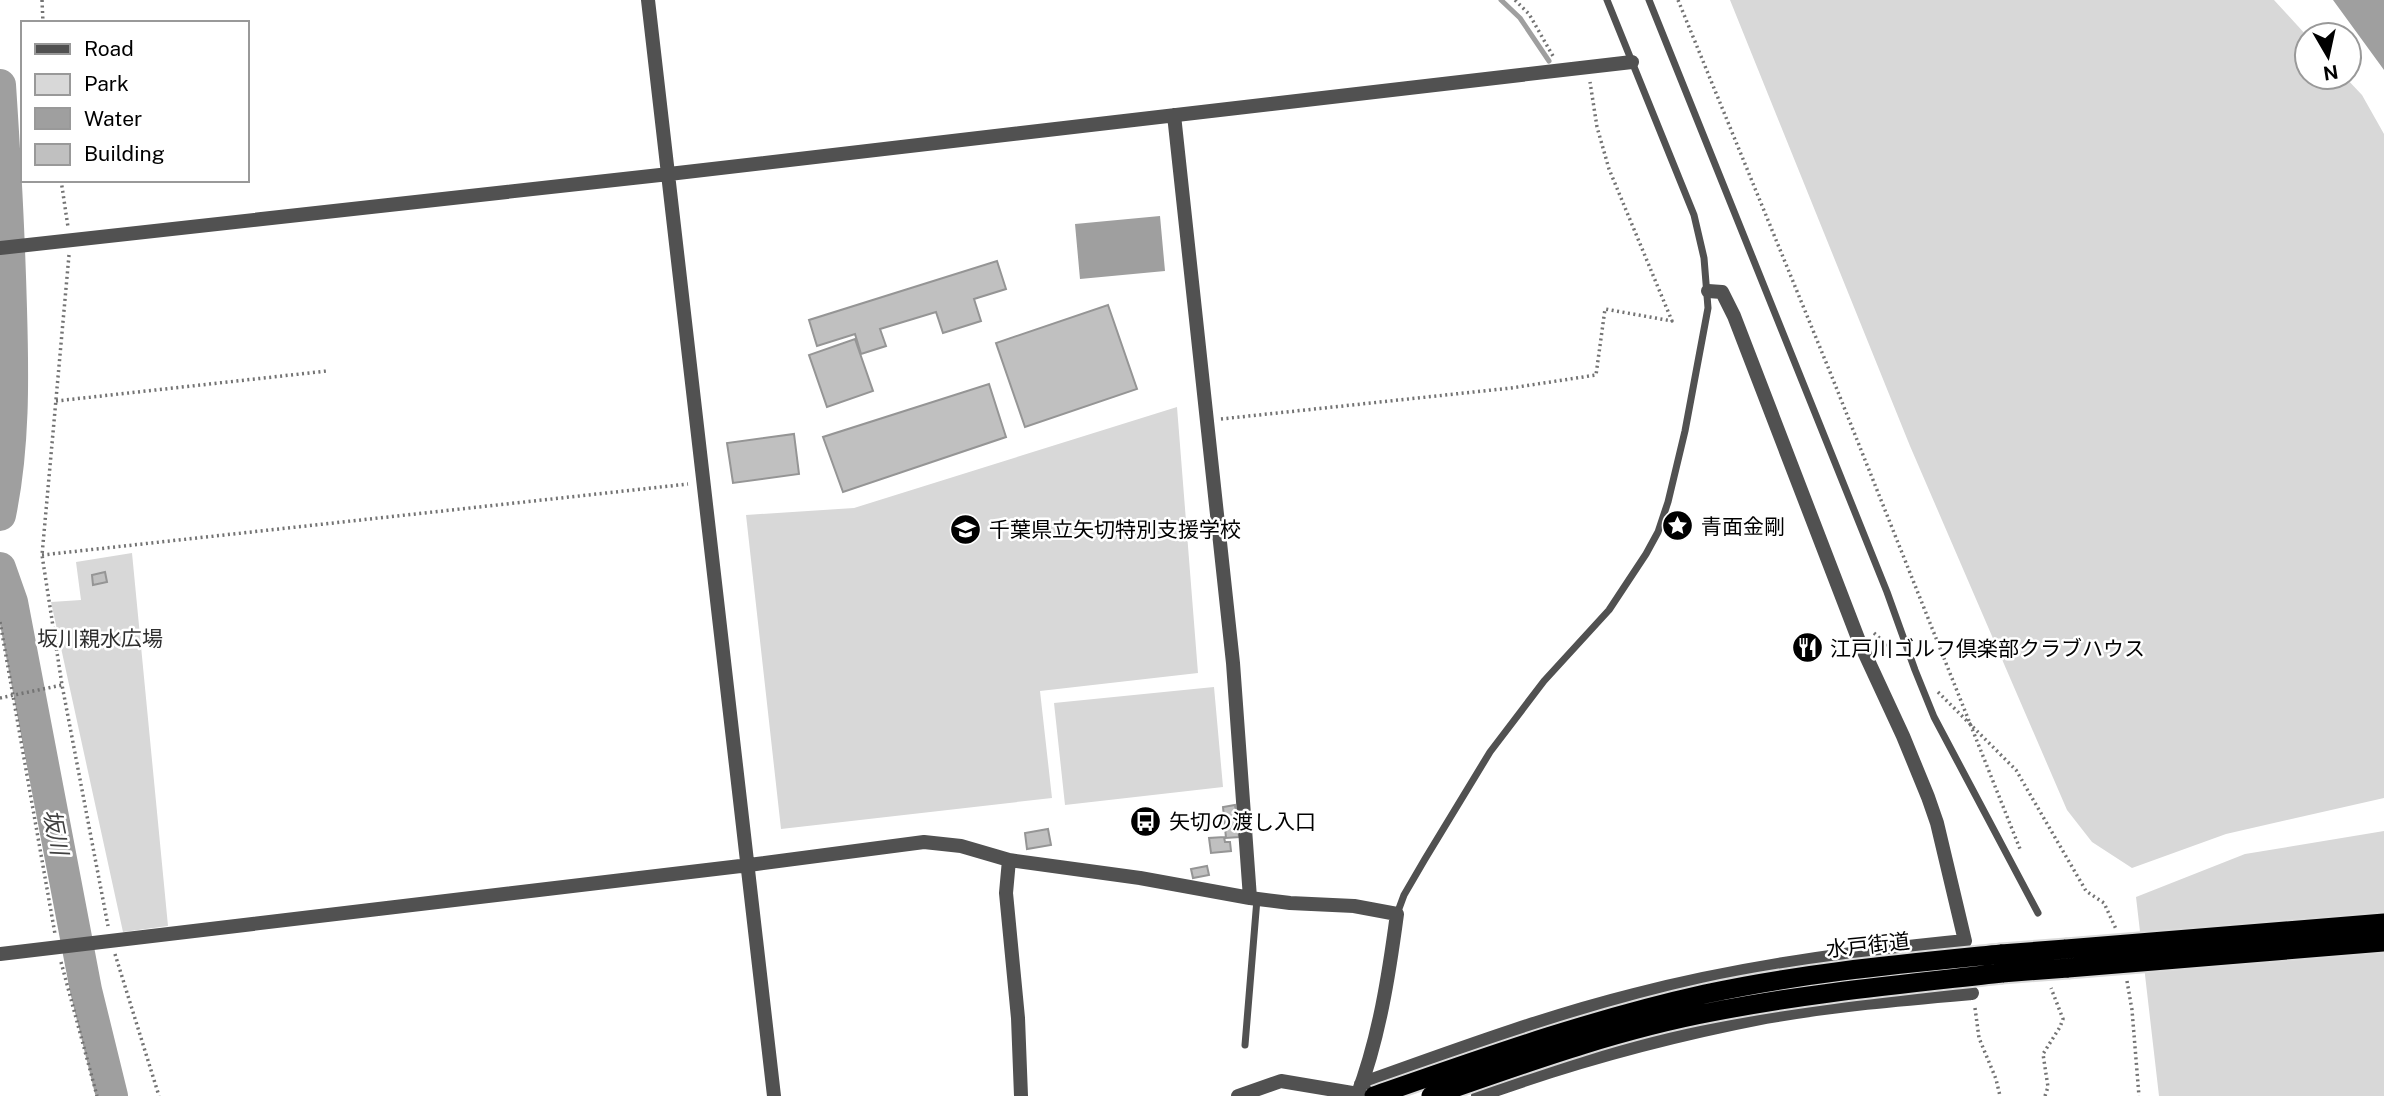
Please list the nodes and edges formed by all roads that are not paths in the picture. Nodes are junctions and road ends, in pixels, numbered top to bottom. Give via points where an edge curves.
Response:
1 (648, 0) edge
2 (1607, 0) edge
3 (1649, 0) edge
4 (1632, 62) junction
5 (1174, 115) junction
6 (668, 174) junction
7 (0, 248) edge
8 (1708, 291) junction
9 (1009, 860) junction
10 (749, 865) junction
11 (1253, 898) junction
12 (2038, 913) dead end
13 (1397, 914) junction
14 (2384, 923) edge
15 (2384, 942) edge
16 (0, 954) edge
17 (2067, 958) junction
18 (2001, 963) junction
19 (1972, 993) road end
20 (1245, 1045) dead end
21 (1363, 1092) edge
22 (775, 1096) edge
23 (1021, 1096) edge
24 (1238, 1096) edge
25 (1431, 1096) edge
26 (1478, 1096) edge

1 - 6 street
2 - 4 lane
3 - 12 lane via 1934,717
4 - 5 street
4 - 8 lane via 1694,215
5 - 6 street
5 - 11 street via 1233,663
6 - 7 street
6 - 10 street
8 - 13 lane via 1685,431 1658,532 1609,610 1544,681 1490,752
8 - 21 street via 1721,292 1734,316 1859,641 1928,797 1965,941 1764,966 1634,995 1506,1033
9 - 10 street via 961,846 923,842
9 - 11 street
9 - 23 street via 1006,893
10 - 16 street
10 - 22 street
11 - 13 street
11 - 20 lane
13 - 21 street
14 - 17 highway, 水戸街道, bridge
15 - 17 highway, 水戸街道, bridge
17 - 18 highway, 水戸街道
18 - 21 highway, 水戸街道, bridge via 1833,971 1705,994
18 - 25 highway, 水戸街道, bridge via 1710,1012 1590,1042
19 - 26 street via 1894,999 1684,1034 1538,1074
21 - 24 street via 1281,1081

